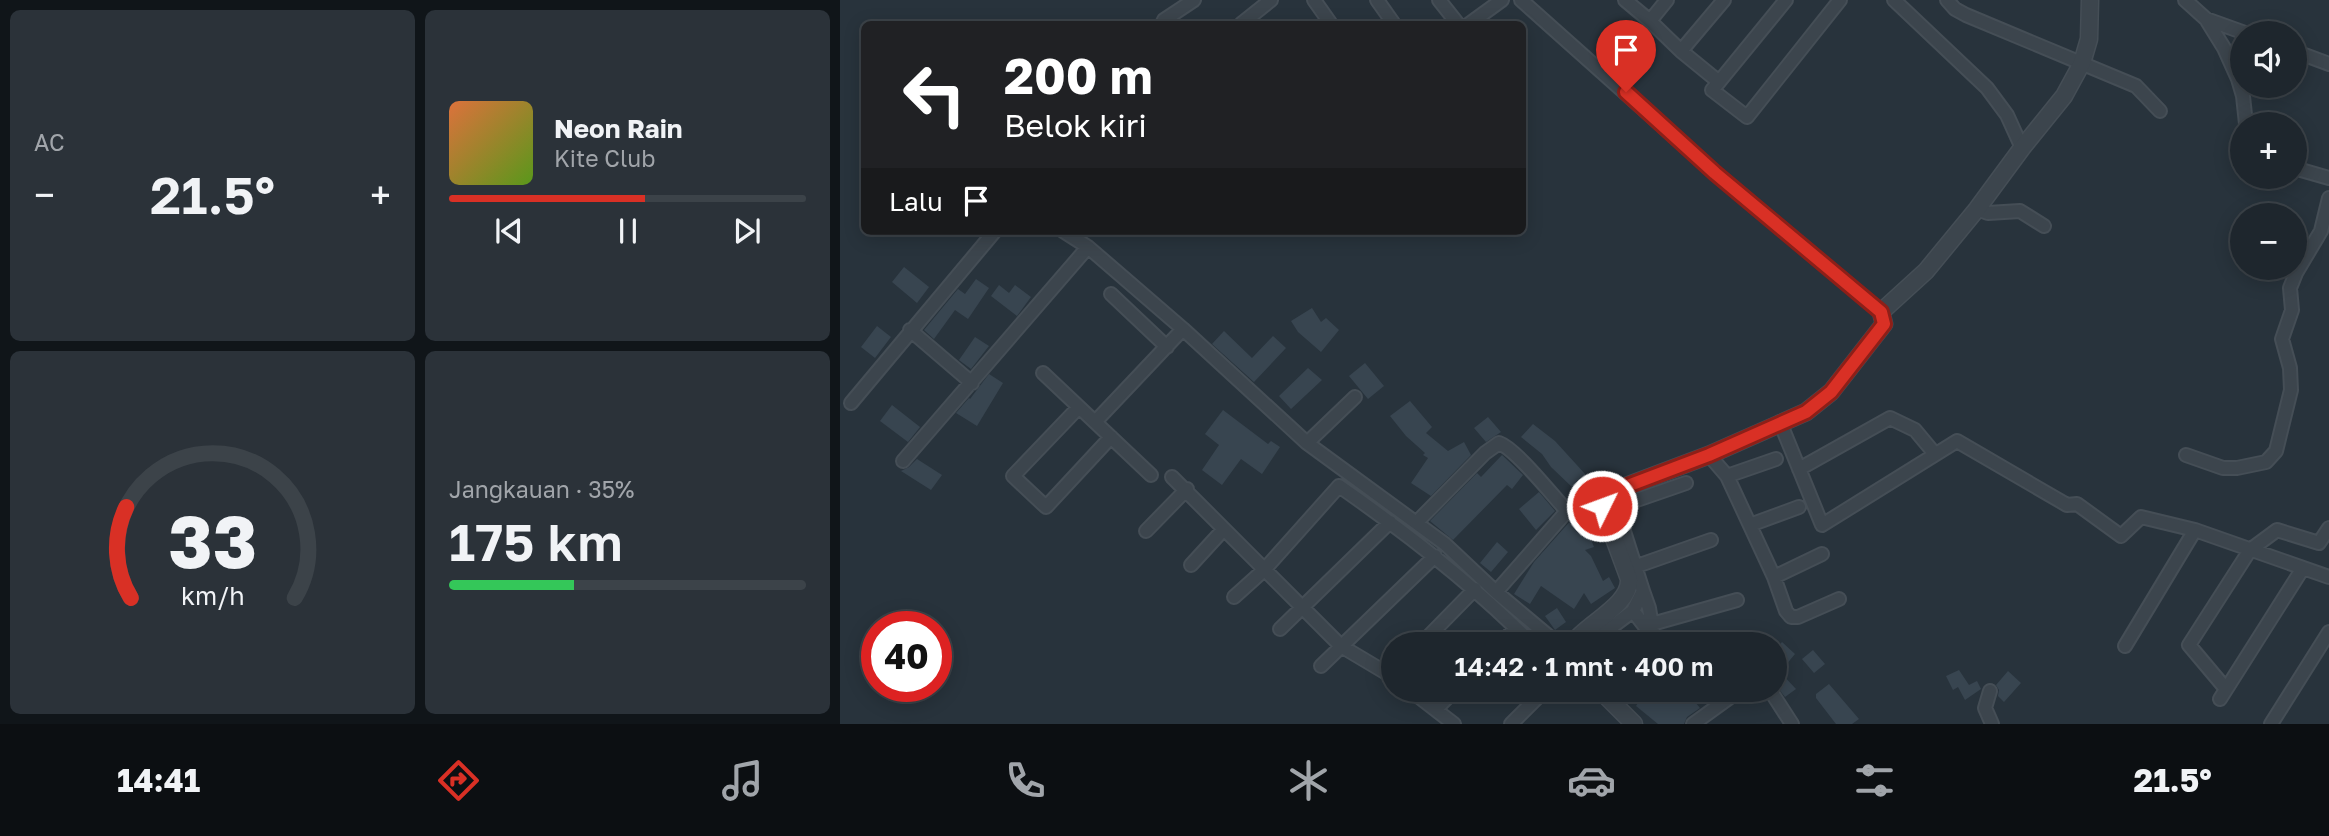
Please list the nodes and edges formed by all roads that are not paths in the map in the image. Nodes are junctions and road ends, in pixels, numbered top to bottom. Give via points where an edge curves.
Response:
1 (1194, 0) edge
2 (1271, 0) edge
3 (1314, 0) edge
4 (1377, 0) edge
5 (1439, 0) edge
6 (1521, 0) edge
7 (1625, 0) edge
8 (1667, 0) edge
9 (1724, 0) edge
10 (1786, 0) edge
11 (1840, 0) edge
12 (1894, 0) edge
13 (1947, 0) edge
14 (2090, 0) edge
15 (2185, 0) edge
16 (1499, 3) edge
17 (2206, 19) junction
18 (1650, 20) junction
19 (1164, 21) edge
20 (1245, 21) edge
21 (1329, 21) edge
22 (1392, 21) edge
23 (1456, 21) edge
24 (1473, 21) edge
25 (1487, 21) edge
26 (2230, 28) edge
27 (1681, 51) junction
28 (2307, 56) edge
29 (2082, 62) junction
30 (2329, 64) edge
31 (1719, 82) junction
32 (2160, 111) dead end
33 (2245, 112) edge
34 (2022, 148) junction
35 (2307, 172) edge
36 (2329, 178) edge
37 (2329, 198) edge
38 (1978, 209) junction
39 (2044, 226) dead end
40 (992, 235) edge
41 (1069, 235) edge
42 (1088, 247) junction
43 (1111, 294) dead end
44 (1883, 318) junction
45 (1183, 329) junction
46 (910, 330) junction
47 (1167, 346) junction
48 (1043, 373) dead end
49 (972, 383) junction
50 (1355, 397) dead end
51 (850, 403) dead end
52 (1079, 407) junction
53 (1095, 422) junction
54 (1780, 422) junction
55 (1111, 437) junction
56 (1307, 443) junction
57 (1935, 454) junction
58 (1709, 455) junction
59 (2186, 455) dead end
60 (1776, 459) dead end
61 (903, 461) dead end
62 (1799, 469) junction
63 (1151, 475) dead end
64 (1727, 476) junction
65 (1172, 477) dead end
66 (1686, 483) dead end
67 (1187, 489) junction
68 (1601, 496) junction
69 (1799, 507) dead end
70 (1567, 511) junction
71 (1390, 522) junction
72 (1417, 522) junction
73 (1750, 525) junction
74 (2329, 528) edge
75 (1224, 529) junction
76 (2195, 530) junction
77 (1146, 531) dead end
78 (1711, 540) dead end
79 (2250, 550) junction
80 (1822, 554) dead end
81 (1435, 555) junction
82 (1191, 565) dead end
83 (1637, 566) junction
84 (2303, 568) junction
85 (1264, 570) junction
86 (1774, 577) junction
87 (2329, 577) edge
88 (1475, 589) junction
89 (1643, 591) junction
90 (1496, 592) junction
91 (1234, 597) dead end
92 (1839, 599) dead end
93 (1737, 600) dead end
94 (1302, 608) junction
95 (1633, 611) junction
96 (1516, 628) junction
97 (1280, 629) dead end
98 (1434, 632) edge
99 (1512, 632) edge
100 (1520, 632) edge
101 (1544, 632) edge
102 (1582, 632) edge
103 (1605, 632) edge
104 (1652, 632) edge
105 (1654, 632) edge
106 (1662, 632) edge
107 (2329, 632) edge
108 (1341, 646) junction
109 (2125, 646) dead end
110 (2329, 646) edge
111 (2308, 665) junction
112 (1321, 666) dead end
113 (1381, 669) edge
114 (1990, 691) dead end
115 (1426, 702) edge
116 (1443, 702) edge
117 (1533, 702) edge
118 (1614, 702) edge
119 (1723, 702) edge
120 (1778, 702) edge
121 (1436, 709) junction
122 (1454, 724) edge
123 (1511, 724) edge
124 (1634, 724) edge
125 (1693, 724) edge
126 (1792, 724) edge
127 (1992, 724) edge
128 (2271, 724) edge

1 - 19 street
2 - 20 street
3 - 21 street
4 - 22 street
5 - 23 street
6 - 44 street
7 - 18 street
8 - 18 street
9 - 27 street
10 - 31 street
11 - 31 street via 1746,117 1713,90
12 - 34 street via 1987,88 2007,115
13 - 29 street via 1966,15
14 - 29 street via 2090,39
15 - 17 street
16 - 24 street
16 - 25 street
17 - 26 street
17 - 33 street via 2238,79
18 - 27 street
27 - 31 street
28 - 30 street
29 - 32 street via 2137,86
29 - 34 street via 2064,96
34 - 38 street
35 - 36 street
37 - 59 street via 2320,231 2290,288 2292,310 2282,339 2291,390 2276,450 2266,462 2237,468
38 - 39 street via 2020,211
38 - 44 street
40 - 46 street
41 - 42 street
42 - 45 street
42 - 49 street
43 - 47 street
44 - 54 street via 1874,339 1820,403
45 - 47 street
45 - 56 street
46 - 49 street
46 - 51 street
47 - 53 street
48 - 52 street
49 - 61 street
50 - 56 street
52 - 53 street
52 - 55 street via 1013,476 1021,484 1046,507
53 - 55 street
54 - 58 street
54 - 62 street
55 - 63 street
56 - 72 street
57 - 62 street via 1914,430 1890,418
57 - 62 street via 1822,525
57 - 76 street via 1956,441 2067,505 2077,504 2121,536 2141,517
58 - 64 street
58 - 68 street
60 - 64 street
64 - 73 street
65 - 67 street
66 - 83 street via 1630,502 1620,510
67 - 75 street
67 - 77 street
68 - 70 street
68 - 102 street via 1629,587 1624,597
69 - 73 street
70 - 72 street via 1499,443
70 - 90 street
71 - 81 street
71 - 85 street via 1339,486
71 - 94 street
72 - 90 street
73 - 86 street
74 - 79 street via 2319,543 2277,530
75 - 82 street
75 - 85 street
76 - 79 street
76 - 109 street
78 - 83 street
79 - 84 street
79 - 84 street via 2189,645 2223,694
80 - 86 street
81 - 88 street
81 - 108 street
83 - 89 street
84 - 87 street
85 - 91 street
85 - 94 street
86 - 92 street via 1791,617
88 - 96 street
88 - 98 street
89 - 95 street
89 - 105 street
90 - 101 street
93 - 106 street
94 - 97 street
94 - 108 street
95 - 103 street
95 - 104 street
96 - 99 street
96 - 100 street
107 - 111 street
108 - 112 street
108 - 113 street
110 - 111 street
111 - 128 street
114 - 127 street via 1985,708
115 - 121 street
116 - 121 street
117 - 123 street
118 - 124 street
119 - 125 street
120 - 126 street
121 - 122 street

